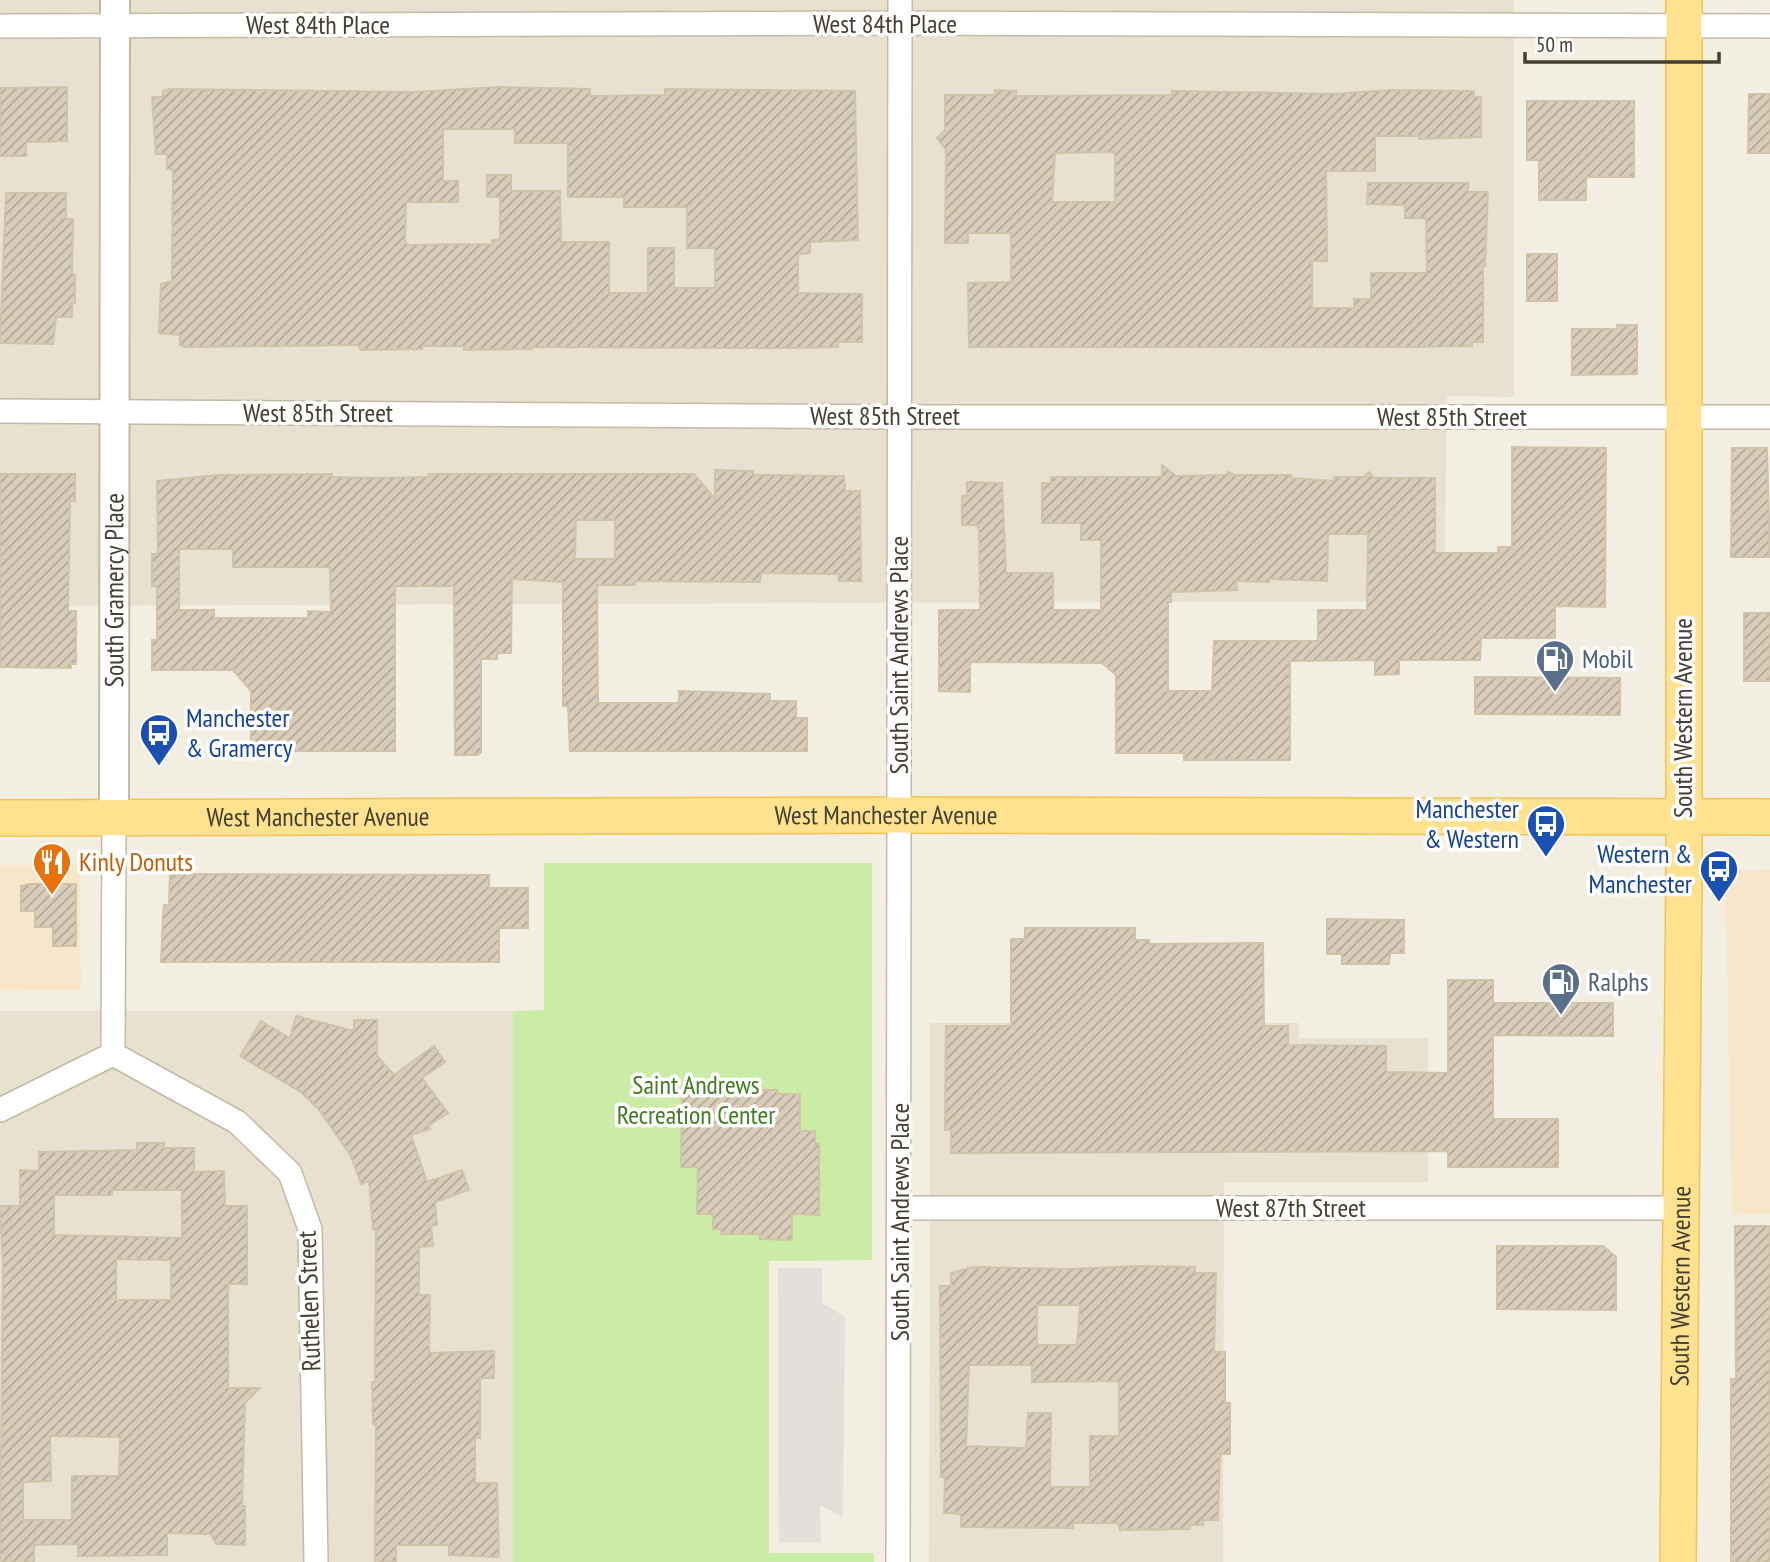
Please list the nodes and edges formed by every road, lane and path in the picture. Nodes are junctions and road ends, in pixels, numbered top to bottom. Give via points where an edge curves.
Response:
1 (900, 0) edge
2 (115, 13) edge
3 (1684, 13) edge
4 (900, 23) junction
5 (0, 26) edge
6 (1770, 26) edge
7 (0, 411) edge
8 (114, 411) junction
9 (898, 417) junction
10 (1770, 417) edge
11 (1683, 418) junction
12 (899, 815) junction
13 (1684, 817) junction
14 (1770, 817) edge
15 (0, 818) edge
16 (114, 819) junction
17 (113, 1054) junction
18 (0, 1111) edge
19 (900, 1208) junction
20 (1682, 1208) junction
21 (316, 1562) edge
22 (898, 1562) edge
23 (1678, 1562) edge

1 - 4 street, South Saint Andrews Place
2 - 4 street, West 84th Place
2 - 5 street, West 84th Place
2 - 8 street, South Gramercy Place
3 - 4 street, West 84th Place
3 - 6 street, West 84th Place
3 - 11 main road, South Western Avenue
4 - 9 street, South Saint Andrews Place
7 - 8 street, West 85th Street
8 - 9 street, West 85th Street
8 - 16 street, South Gramercy Place
9 - 11 street, West 85th Street
9 - 12 street, South Saint Andrews Place
10 - 11 street, West 85th Street
11 - 13 main road, South Western Avenue
12 - 13 main road, West Manchester Avenue
12 - 16 main road, West Manchester Avenue
12 - 19 street, South Saint Andrews Place
13 - 14 main road, West Manchester Avenue
13 - 20 main road, South Western Avenue
15 - 16 main road, West Manchester Avenue
16 - 17 street, South Gramercy Place
17 - 18 street
17 - 21 street, Ruthelen Street via 237,1122 290,1173 310,1229
19 - 20 street, West 87th Street
19 - 22 street, South Saint Andrews Place
20 - 23 main road, South Western Avenue

